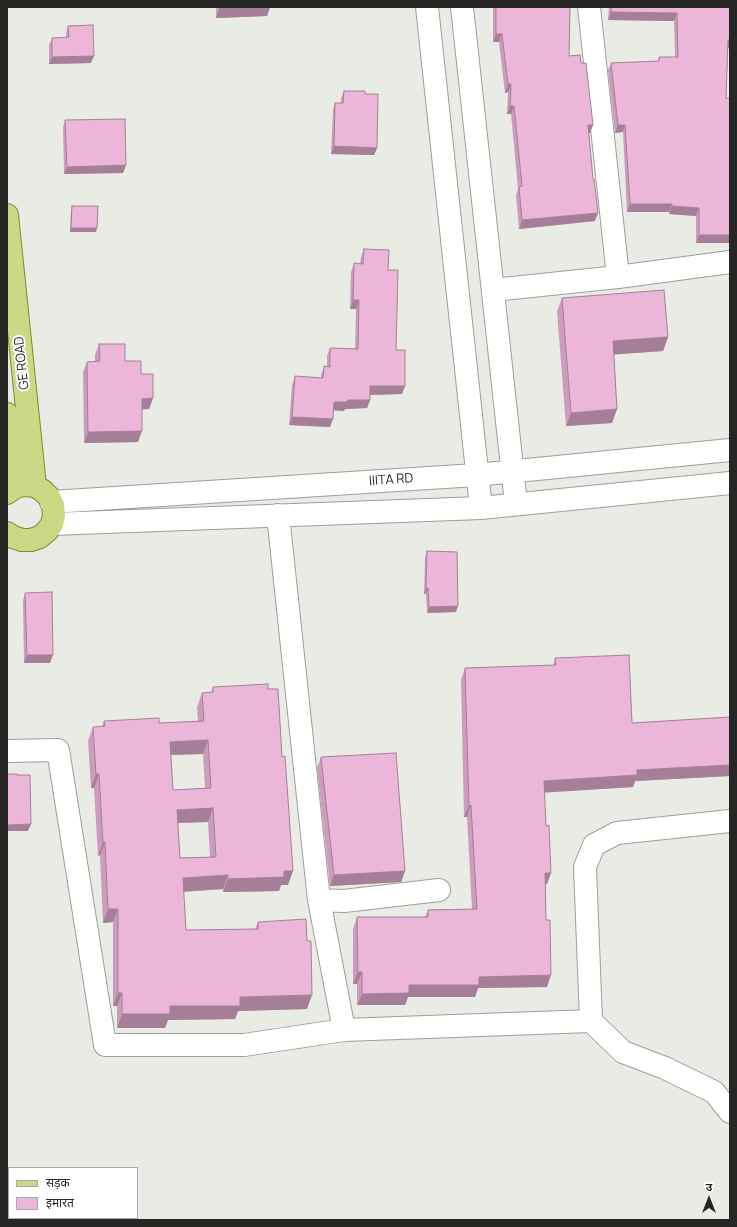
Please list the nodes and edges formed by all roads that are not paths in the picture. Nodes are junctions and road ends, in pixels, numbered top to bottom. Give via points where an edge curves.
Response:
1 (427, 7) edge
2 (462, 7) edge
3 (589, 7) edge
4 (7, 215) edge
5 (730, 262) edge
6 (618, 277) junction
7 (493, 290) junction
8 (7, 414) edge
9 (730, 450) edge
10 (512, 471) junction
11 (476, 475) junction
12 (730, 483) edge
13 (20, 488) edge
14 (51, 502) junction
15 (516, 504) junction
16 (481, 508) junction
17 (278, 515) junction
18 (52, 524) junction
19 (7, 533) edge
20 (7, 751) edge
21 (730, 821) edge
22 (439, 890) dead end
23 (320, 900) junction
24 (591, 1021) junction
25 (344, 1030) junction
26 (730, 1112) edge

1 - 11 street
2 - 7 street
3 - 6 street
4 - 13 main road, GE ROAD
5 - 6 street
6 - 7 street
7 - 10 street
8 - 13 main road
9 - 10 street, IIITA RD
10 - 11 street, IIITA RD
10 - 15 street
11 - 14 street, IIITA RD
11 - 16 street
12 - 15 street
13 - 14 main road via 43,491
14 - 18 main road via 54,515
15 - 16 street
16 - 17 street
17 - 18 street
17 - 23 street
18 - 19 main road via 44,534 31,540 17,539
20 - 25 street via 58,750 105,1045 244,1045
21 - 24 street via 617,833 594,845 585,867
22 - 23 street via 344,901
23 - 25 street
24 - 25 street
24 - 26 street via 623,1052 665,1068 714,1092

